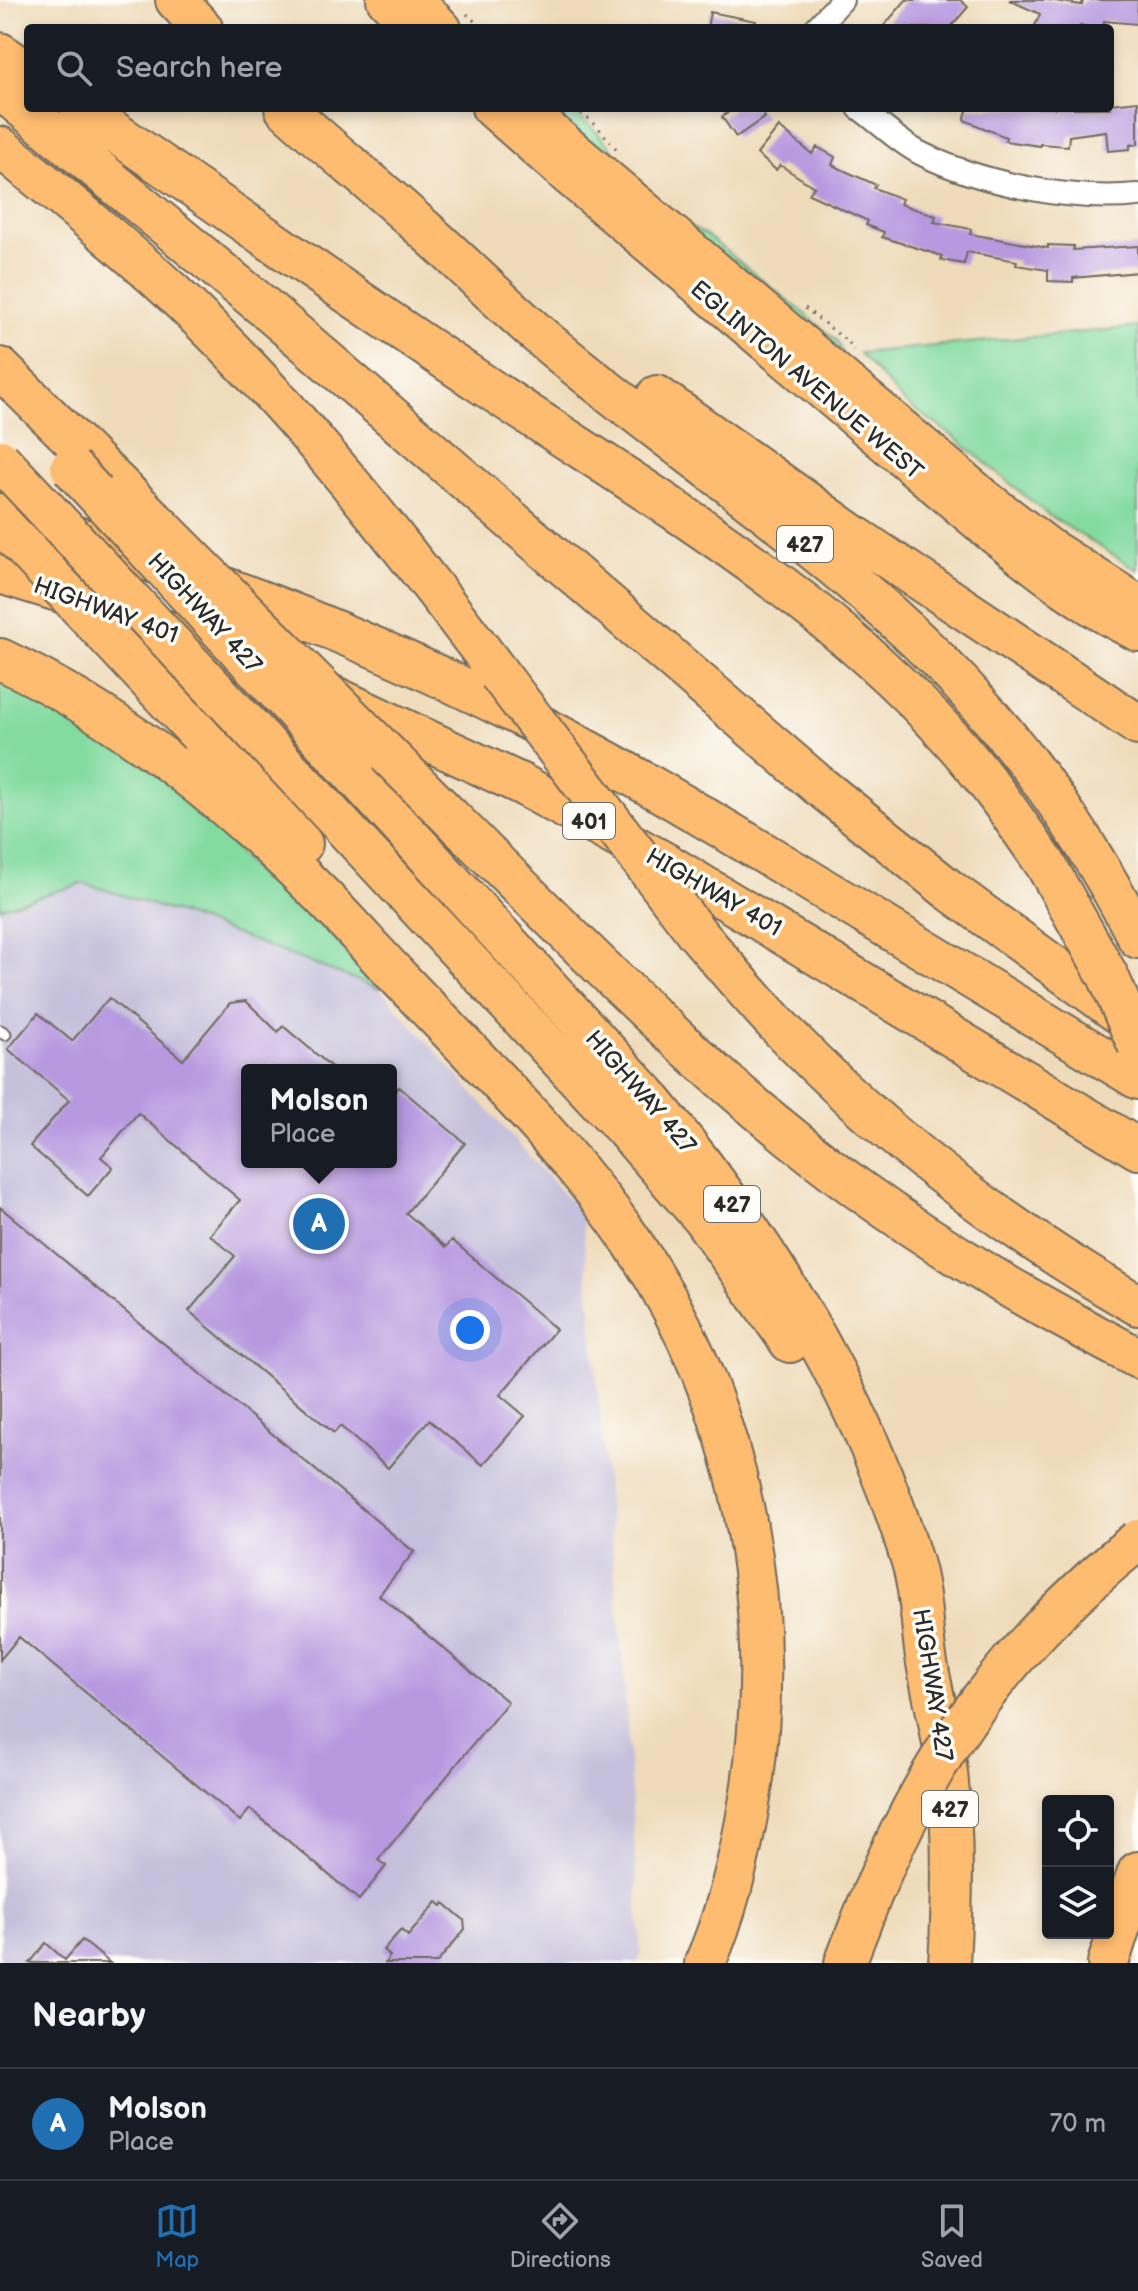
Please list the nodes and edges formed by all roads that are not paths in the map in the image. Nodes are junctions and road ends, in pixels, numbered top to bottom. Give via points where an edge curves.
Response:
1 (176, 0) edge
2 (384, 0) edge
3 (418, 0) edge
4 (842, 0) edge
5 (198, 24) edge
6 (406, 24) edge
7 (440, 24) edge
8 (820, 24) edge
9 (0, 53) edge
10 (24, 69) edge
11 (0, 89) edge
12 (24, 109) edge
13 (28, 112) edge
14 (86, 112) edge
15 (290, 112) edge
16 (494, 112) edge
17 (531, 112) edge
18 (864, 112) edge
19 (0, 147) edge
20 (1138, 195) edge
21 (417, 223) junction
22 (0, 368) edge
23 (0, 390) edge
24 (0, 460) edge
25 (0, 514) edge
26 (0, 522) edge
27 (0, 573) edge
28 (1134, 626) edge
29 (0, 659) edge
30 (1138, 725) edge
31 (1134, 931) edge
32 (1138, 1027) edge
33 (1138, 1045) edge
34 (1138, 1079) edge
35 (1138, 1149) edge
36 (1138, 1305) edge
37 (1138, 1358) edge
38 (1138, 1540) edge
39 (926, 1657) junction
40 (1138, 1872) edge
41 (705, 1963) edge
42 (729, 1963) edge
43 (845, 1963) edge
44 (949, 1963) edge
45 (1108, 1963) edge

1 - 5 highway
2 - 6 main road
3 - 7 main road
4 - 8 street
9 - 10 highway
11 - 12 highway
13 - 32 highway via 269,311 817,784 948,889
14 - 33 highway, bridge via 713,538 816,613 891,677 953,741 1046,865 1108,976
15 - 21 highway, 427
16 - 28 main road, EGLINTON AVENUE WEST via 988,532 1042,575
17 - 28 main road, EGLINTON AVENUE WEST via 1050,546
18 - 20 street via 919,152 957,168 1026,187
19 - 36 highway, bridge via 171,291 350,482 696,932 784,1032 884,1127 1002,1220
21 - 30 highway via 853,535
21 - 31 highway, 427 via 551,345 801,541 963,686 1077,833
22 - 37 highway, bridge via 666,1028 804,1148 880,1204 1025,1297
23 - 39 highway, HIGHWAY 427 / 427, bridge via 645,1093 758,1241 835,1373 877,1466 913,1565
24 - 39 highway, bridge via 702,1217 800,1358 837,1429
25 - 34 highway, 401 via 259,601 519,715 698,814
26 - 42 highway, bridge via 605,1173 695,1312 737,1411 761,1495 780,1643 781,1717 773,1790 762,1856
27 - 35 highway, HIGHWAY 401 / 401 via 299,682 521,784 705,886
29 - 41 highway via 118,727 193,780 320,894 558,1147 630,1239 657,1284 704,1377 724,1434 754,1556 760,1608 761,1696 753,1778 730,1892
38 - 43 highway, bridge via 1056,1612 966,1717 914,1802
39 - 44 highway, HIGHWAY 427 / 427 via 946,1764
40 - 45 highway

